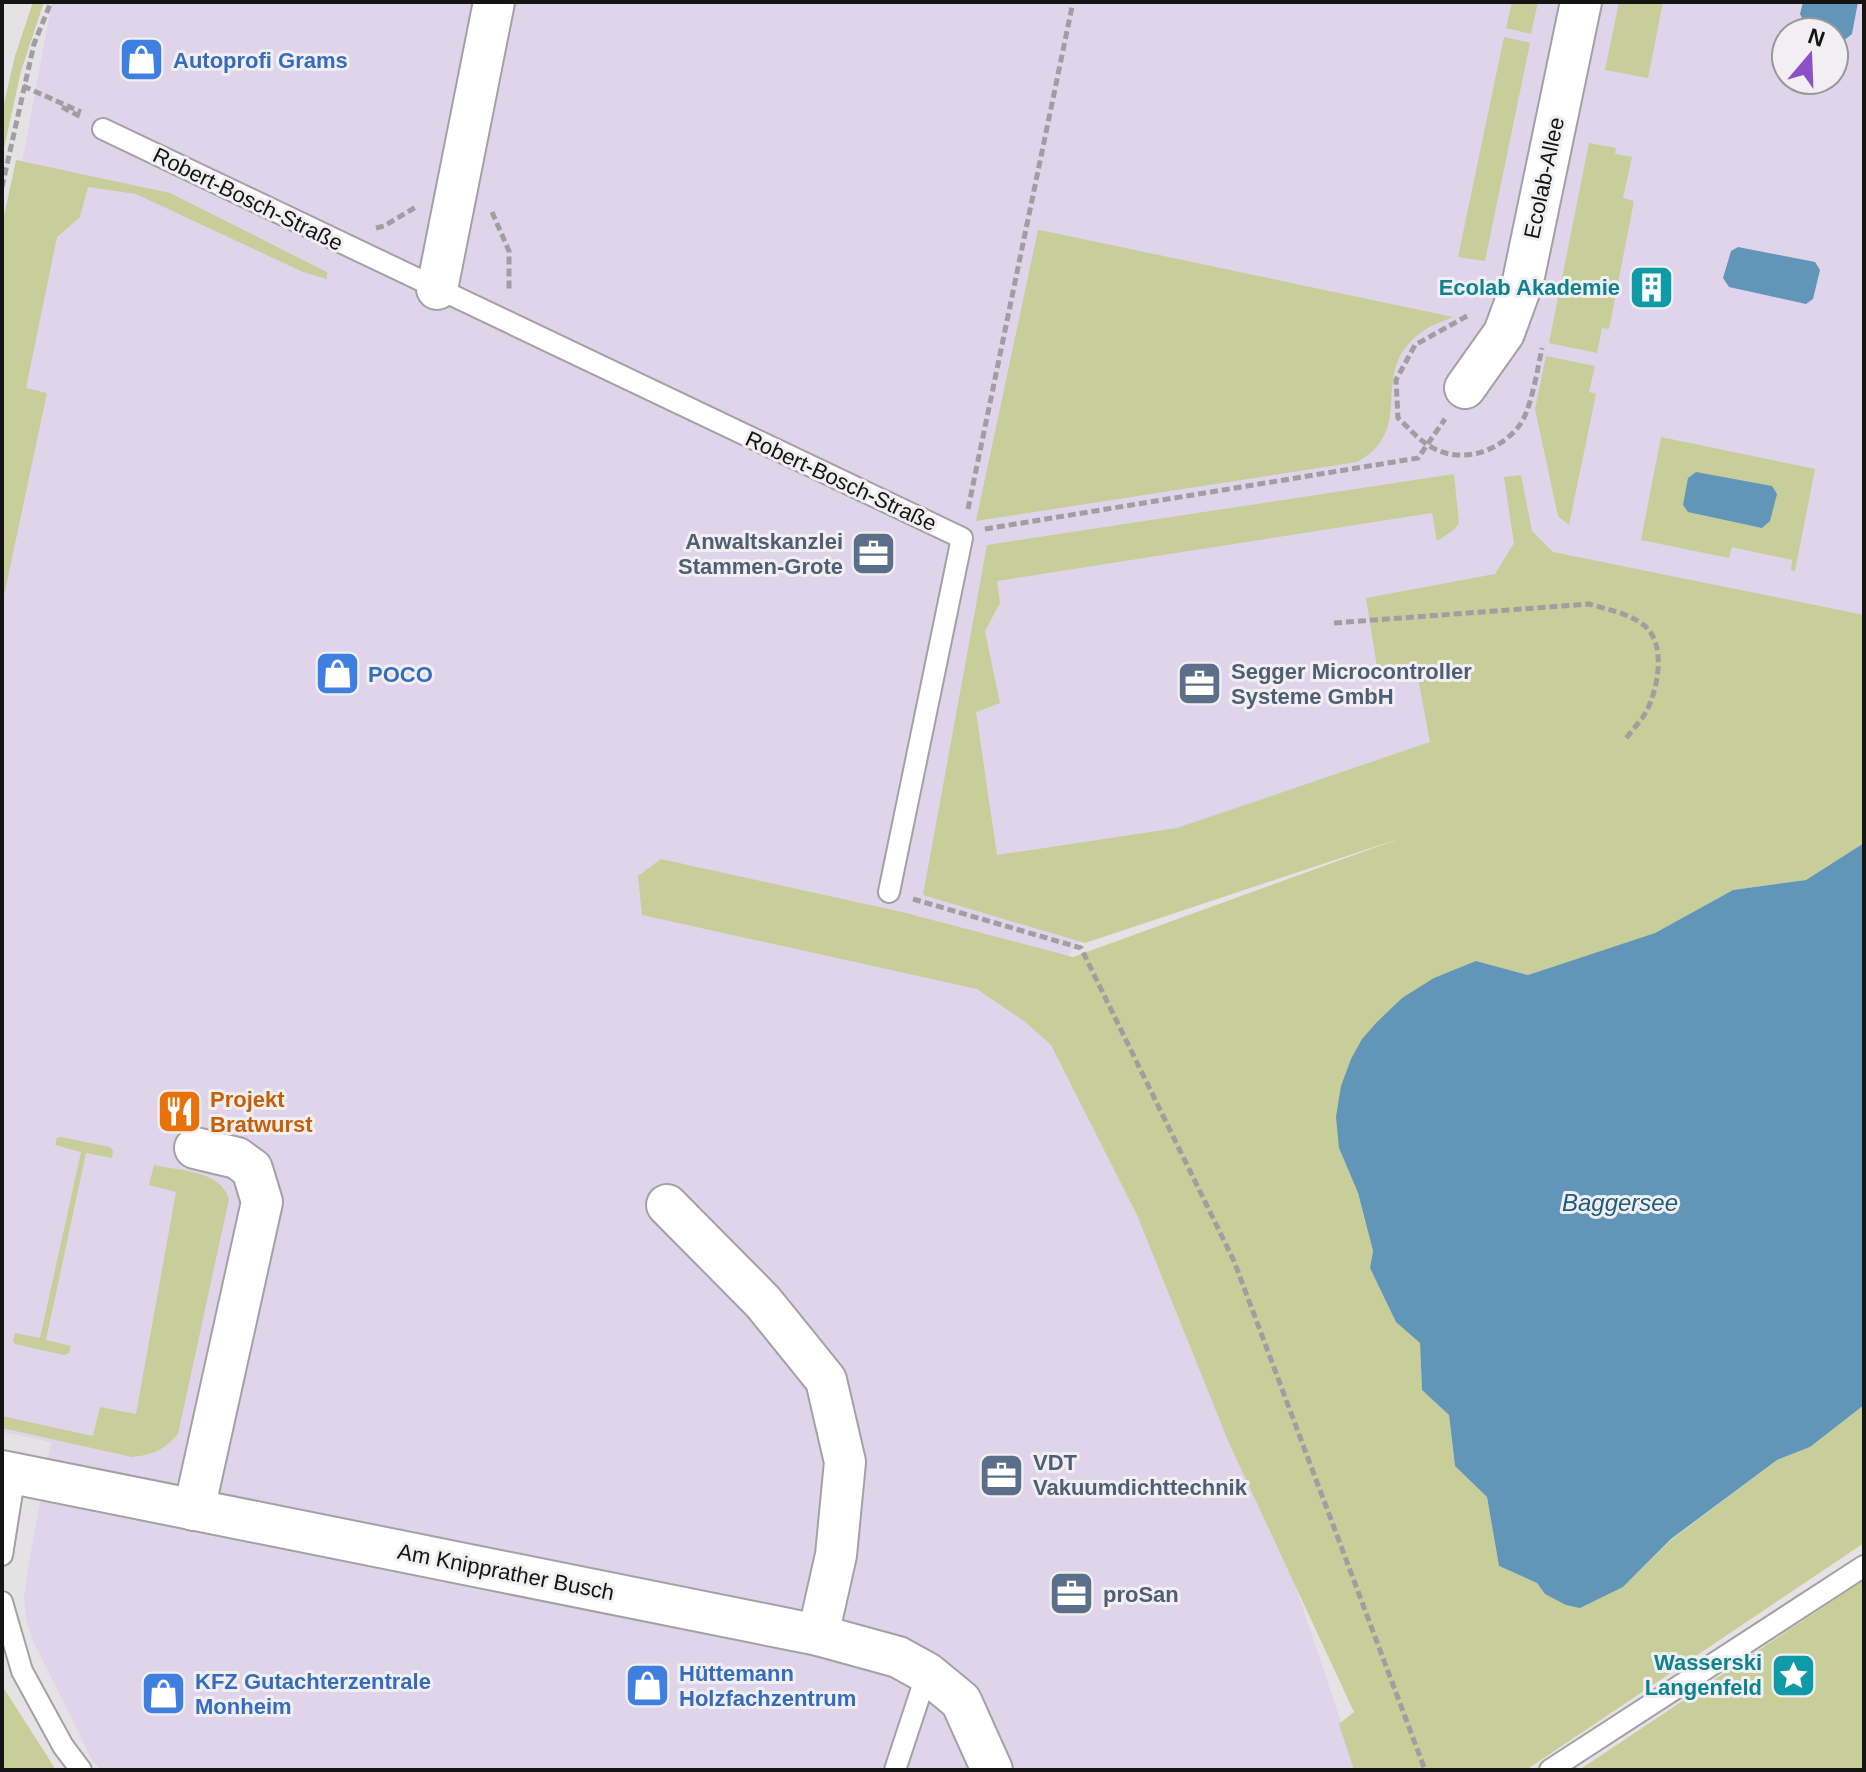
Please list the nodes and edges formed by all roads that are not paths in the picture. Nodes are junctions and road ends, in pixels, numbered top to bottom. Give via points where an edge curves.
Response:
1 (494, 2) edge
2 (1581, 2) edge
3 (97, 122) road end
4 (437, 289) junction
5 (1465, 388) road end
6 (889, 892) road end
7 (195, 1148) dead end
8 (667, 1205) dead end
9 (9, 1472) edge
10 (194, 1510) junction
11 (2, 1555) edge
12 (1864, 1566) edge
13 (2, 1602) edge
14 (818, 1635) junction
15 (927, 1673) junction
16 (81, 1770) edge
17 (895, 1770) edge
18 (992, 1770) edge
19 (1550, 1770) edge

1 - 4 street
2 - 5 street, Ecolab-Allee via 1523,281 1504,333
3 - 4 lane, Robert-Bosch-Straße
4 - 6 lane, Robert-Bosch-Straße via 962,538
7 - 10 street via 237,1158 252,1169 262,1202
8 - 14 street via 763,1302 826,1380 845,1462 836,1555
9 - 10 street, Am Knipprather Busch
9 - 11 lane
10 - 14 street, Am Knipprather Busch
12 - 19 lane
13 - 16 lane via 22,1671
14 - 15 street, Am Knipprather Busch via 898,1657
15 - 17 lane
15 - 18 street, Am Knipprather Busch via 961,1701

